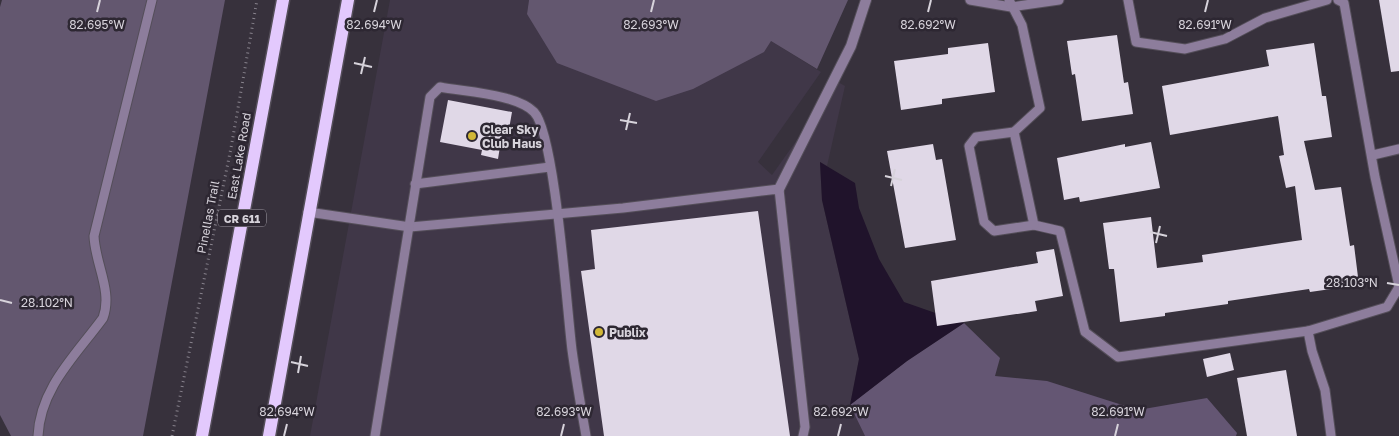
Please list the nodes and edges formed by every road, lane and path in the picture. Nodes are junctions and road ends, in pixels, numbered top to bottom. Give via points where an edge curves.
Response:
1 (152, 0) edge
2 (257, 0) edge
3 (283, 0) edge
4 (348, 0) edge
5 (866, 0) edge
6 (970, 0) edge
7 (1059, 0) edge
8 (1128, 0) edge
9 (1327, 0) edge
10 (1338, 0) edge
11 (1010, 4) edge
12 (1014, 132) junction
13 (1399, 149) edge
14 (1373, 155) junction
15 (550, 167) junction
16 (415, 184) junction
17 (779, 189) junction
18 (308, 212) junction
19 (556, 214) junction
20 (1034, 225) junction
21 (410, 227) junction
22 (1399, 287) edge
23 (1308, 331) junction
24 (38, 436) edge
25 (172, 436) edge
26 (202, 436) edge
27 (269, 436) edge
28 (375, 436) edge
29 (586, 436) edge
30 (802, 436) edge
31 (1331, 436) edge

1 - 24 lane via 94,236 107,307 103,318 47,395 39,419
2 - 25 path, Pinellas Trail via 231,148
3 - 26 main road, East Lake Road / CR 611
4 - 18 main road
5 - 17 street via 851,46
6 - 11 lane
7 - 11 lane
8 - 9 lane via 1136,42 1185,49 1225,39 1265,18
10 - 14 lane via 1344,3
11 - 12 lane via 1022,25 1040,108
12 - 20 lane
12 - 20 lane via 976,137 969,146 984,222 994,230
13 - 14 lane
14 - 22 lane
15 - 16 lane
15 - 16 lane via 544,133 535,113 517,101 440,87 430,98
15 - 19 lane
16 - 21 lane
17 - 19 lane
17 - 30 lane via 805,427
18 - 21 lane
18 - 27 main road
19 - 21 lane
19 - 29 lane via 572,352
20 - 23 lane via 1060,231 1084,332 1118,357
21 - 28 lane
22 - 23 lane via 1387,307
23 - 31 lane via 1325,390

